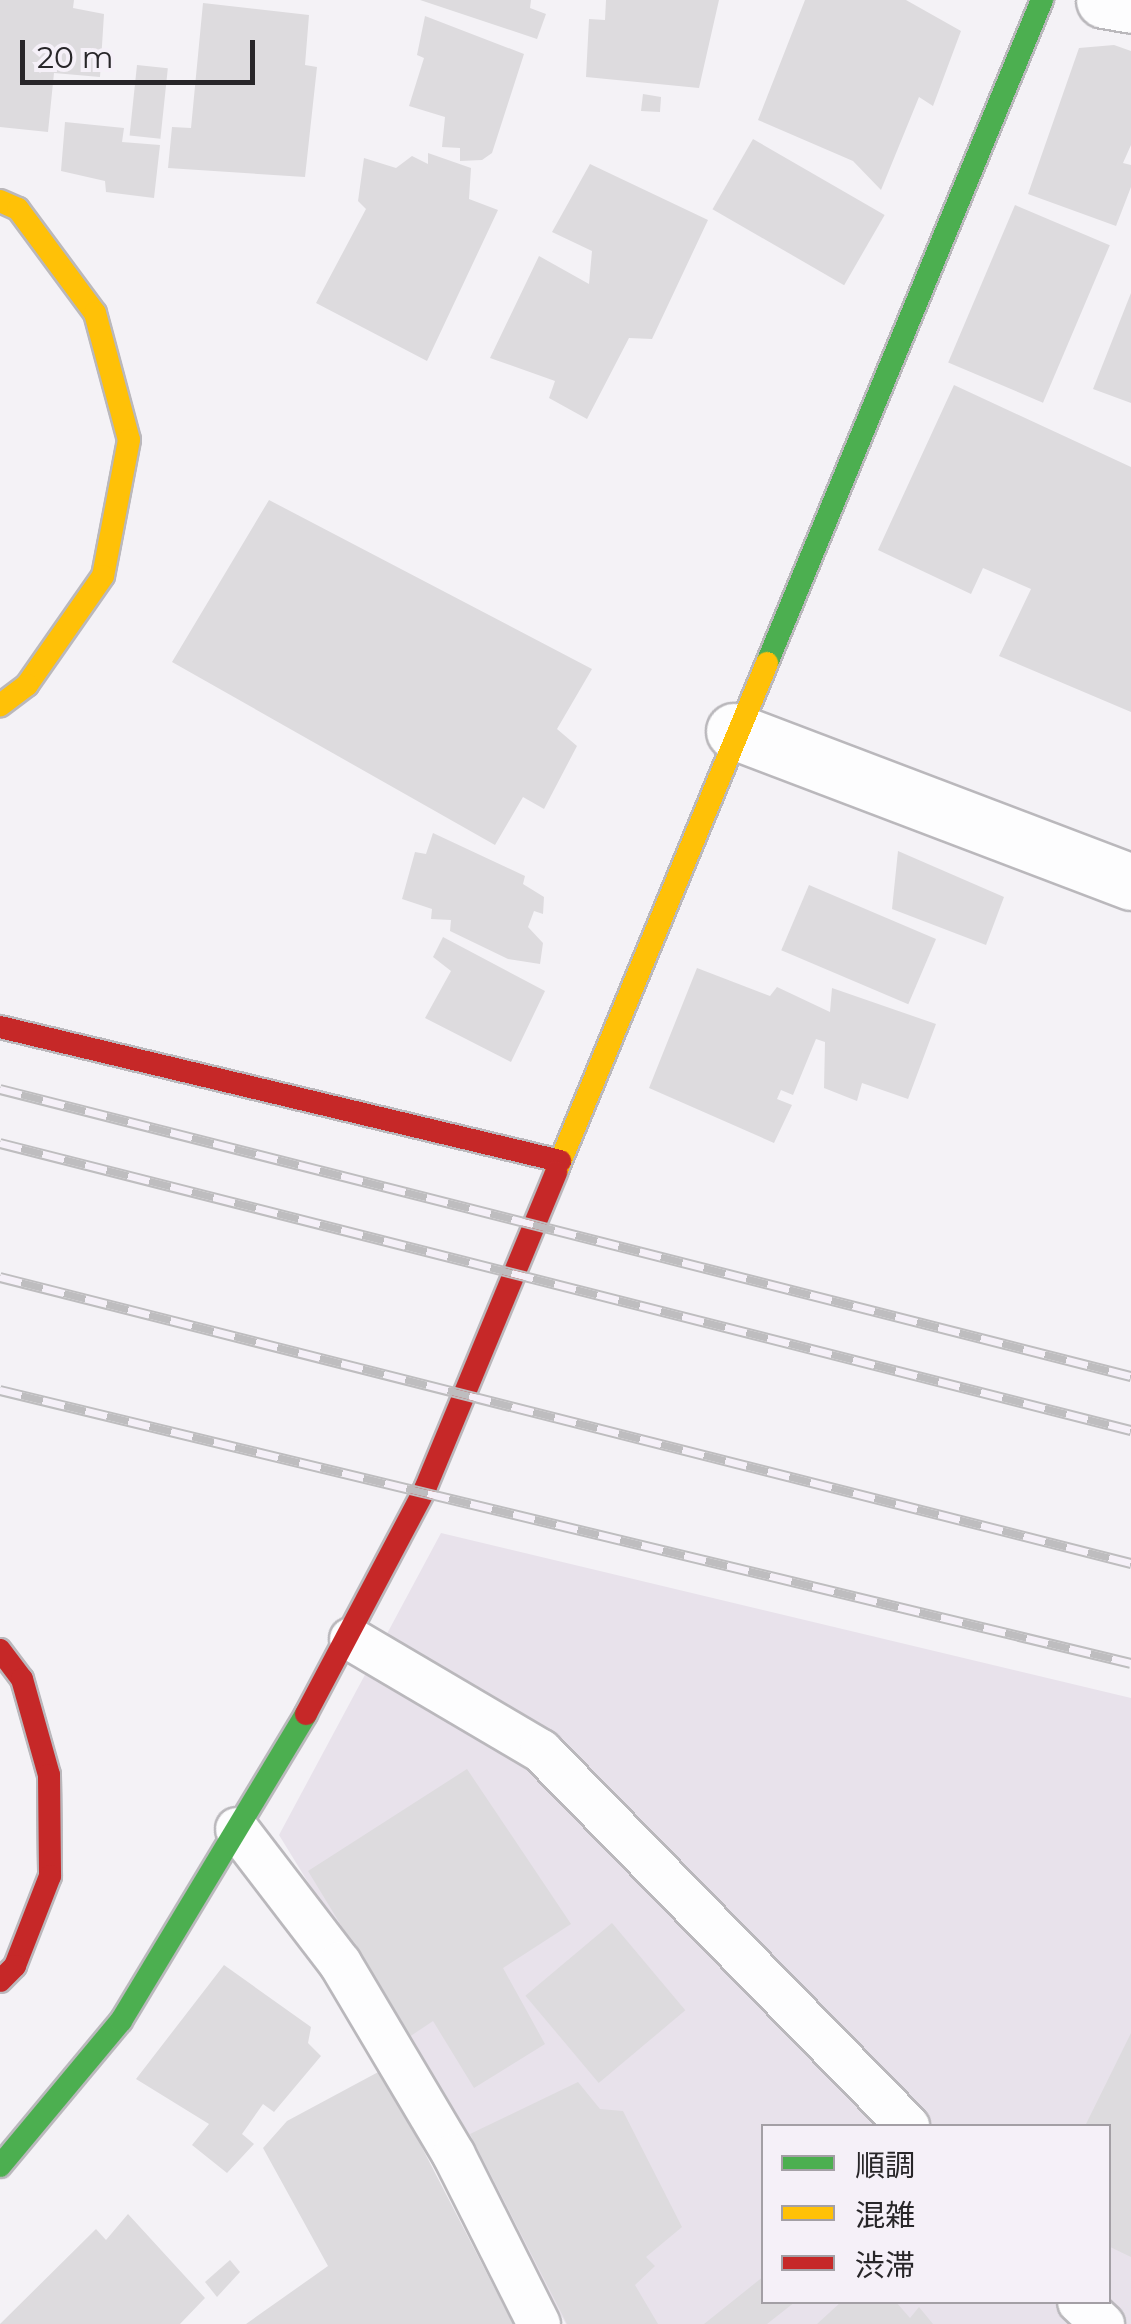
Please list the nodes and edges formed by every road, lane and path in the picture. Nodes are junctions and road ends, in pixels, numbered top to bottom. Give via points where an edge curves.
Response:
1 (1042, 0) edge
2 (1104, 0) edge
3 (1131, 5) edge
4 (0, 201) edge
5 (0, 706) edge
6 (734, 731) junction
7 (1131, 882) edge
8 (0, 1028) edge
9 (560, 1160) junction
10 (350, 1639) junction
11 (0, 1650) edge
12 (237, 1829) junction
13 (0, 1981) edge
14 (906, 2124) edge
15 (0, 2166) edge
16 (1081, 2304) edge
17 (538, 2324) edge
18 (1103, 2324) edge

1 - 6 street
2 - 3 street
4 - 5 street via 18,209 95,313 129,440 103,576 27,685
6 - 7 street
6 - 9 street
8 - 9 street
9 - 10 street via 426,1490
10 - 12 street
10 - 14 lane via 542,1750
11 - 13 street via 22,1680 49,1775 50,1876 15,1966
12 - 15 street via 121,2021
12 - 17 lane via 340,1963 454,2155
16 - 18 lane

